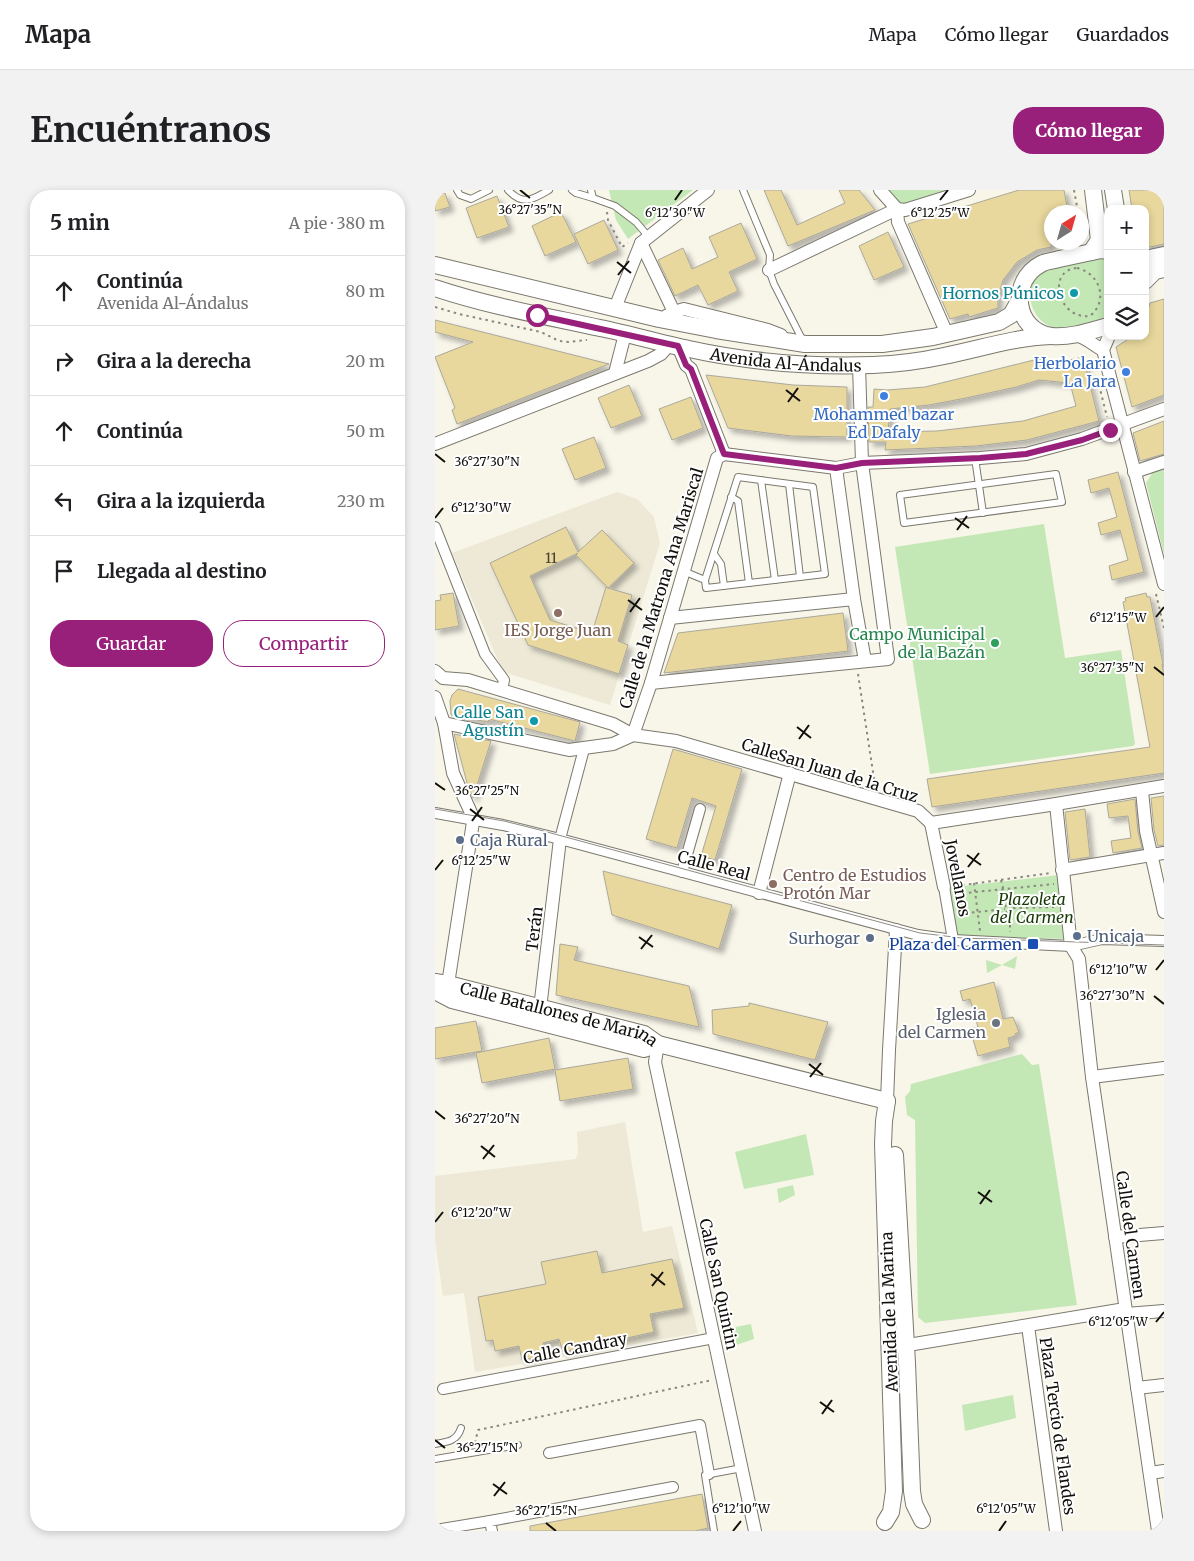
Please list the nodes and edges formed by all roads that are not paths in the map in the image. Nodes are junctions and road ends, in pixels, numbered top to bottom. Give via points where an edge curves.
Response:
1 (457, 190) edge
2 (489, 190) edge
3 (508, 190) edge
4 (549, 190) edge
5 (572, 190) edge
6 (591, 190) edge
7 (708, 190) edge
8 (743, 190) edge
9 (880, 190) edge
10 (969, 190) edge
11 (1093, 190) edge
12 (1113, 190) edge
13 (593, 198) junction
14 (1115, 205) edge
15 (897, 209) junction
16 (644, 237) junction
17 (1100, 252) edge
18 (1164, 255) edge
19 (1149, 258) edge
20 (435, 265) edge
21 (1164, 269) edge
22 (769, 270) junction
23 (1149, 277) edge
24 (435, 288) edge
25 (1019, 301) junction
26 (615, 308) junction
27 (667, 316) junction
28 (1104, 327) edge
29 (625, 334) junction
30 (947, 334) junction
31 (1075, 335) junction
32 (1051, 336) junction
33 (1107, 340) edge
34 (805, 344) junction
35 (674, 345) junction
36 (1103, 350) junction
37 (702, 351) junction
38 (859, 365) junction
39 (691, 369) junction
40 (615, 373) junction
41 (1164, 409) edge
42 (1122, 425) junction
43 (435, 444) edge
44 (724, 454) junction
45 (975, 458) junction
46 (1164, 462) edge
47 (862, 463) junction
48 (836, 468) junction
49 (1134, 472) junction
50 (761, 480) junction
51 (789, 484) junction
52 (979, 485) junction
53 (731, 497) junction
54 (983, 513) junction
55 (435, 528) edge
56 (713, 554) junction
57 (683, 572) junction
58 (800, 577) junction
59 (705, 580) junction
60 (775, 580) junction
61 (749, 583) junction
62 (1164, 584) edge
63 (725, 586) junction
64 (854, 599) junction
65 (670, 618) junction
66 (860, 661) junction
67 (435, 671) edge
68 (651, 683) junction
69 (502, 691) junction
70 (435, 697) edge
71 (444, 723) junction
72 (633, 735) junction
73 (584, 749) junction
74 (790, 773) junction
75 (1164, 786) edge
76 (1142, 791) junction
77 (1056, 804) junction
78 (699, 809) dead end
79 (435, 813) edge
80 (473, 819) junction
81 (931, 823) junction
82 (561, 839) junction
83 (1158, 854) edge
84 (1062, 870) junction
85 (682, 872) junction
86 (945, 891) joint
87 (759, 893) junction
88 (1164, 912) edge
89 (896, 930) junction
90 (953, 940) junction
91 (1164, 941) edge
92 (1071, 946) junction
93 (443, 989) edge
94 (539, 1015) junction
95 (658, 1044) junction
96 (1164, 1068) edge
97 (1093, 1077) junction
98 (887, 1101) junction
99 (1164, 1233) edge
100 (1115, 1237) junction
101 (1164, 1310) edge
102 (1125, 1312) junction
103 (1028, 1326) junction
104 (714, 1338) junction
105 (898, 1348) junction
106 (1164, 1385) edge
107 (1137, 1388) junction
108 (443, 1389) dead end
109 (461, 1428) dead end
110 (435, 1444) edge
111 (518, 1445) dead end
112 (549, 1453) dead end
113 (435, 1459) edge
114 (742, 1468) junction
115 (1164, 1471) edge
116 (1149, 1473) junction
117 (707, 1475) junction
118 (673, 1487) dead end
119 (491, 1526) edge
120 (926, 1526) edge
121 (883, 1527) edge
122 (435, 1530) edge
123 (714, 1531) edge
124 (755, 1531) edge
125 (1056, 1531) edge
126 (1158, 1531) edge

1 - 2 lane via 460,195 471,199
3 - 4 lane via 516,198 527,200
5 - 13 lane
6 - 13 lane
7 - 16 street
8 - 22 lane via 770,255
9 - 15 street
10 - 15 street via 905,210
11 - 17 street
12 - 14 street
13 - 16 lane via 615,206 636,222
15 - 22 street
15 - 30 street via 898,222
16 - 26 street
16 - 27 street
17 - 25 street via 1041,263 1021,284
18 - 19 street
20 - 26 street, Avenida Al-Ándalus
21 - 23 street
22 - 34 lane
24 - 29 street, Avenida Al-Ándalus via 465,298
25 - 30 street, Avenida Al-Ándalus via 1011,315 999,322
25 - 32 street via 1031,326
26 - 27 street, Avenida Al-Ándalus
27 - 34 street, Avenida Al-Ándalus via 716,330
28 - 31 street, Avenida Al-Ándalus
29 - 35 street, Avenida Al-Ándalus
29 - 40 street
30 - 34 street, Avenida Al-Ándalus via 890,343
31 - 32 street, Avenida Al-Ándalus
31 - 36 street via 1089,339
32 - 38 street, Avenida Al-Ándalus via 1013,340 925,359
33 - 36 street
35 - 37 street, Avenida Al-Ándalus
35 - 39 street
35 - 40 street via 661,354
36 - 42 street
37 - 38 street, Avenida Al-Ándalus via 764,360
37 - 39 street via 696,355
38 - 47 street
39 - 44 street
40 - 43 street
41 - 42 street
42 - 45 street via 1046,450
42 - 49 street
44 - 48 street
44 - 57 street, Calle de la Matrona Ana Mariscal via 717,458
45 - 47 street
45 - 52 lane
46 - 49 street
47 - 48 street
47 - 66 street via 888,659
48 - 64 street
49 - 62 street
50 - 51 lane
50 - 53 lane via 737,477
50 - 60 lane
51 - 58 lane
51 - 58 lane via 813,487 825,574
52 - 54 lane
52 - 54 lane via 1056,474 1062,502
52 - 54 lane via 900,494 904,523
53 - 56 lane
53 - 61 lane via 737,501
55 - 69 street via 485,654 504,680
56 - 59 lane
56 - 63 lane via 721,564
57 - 59 lane
57 - 65 street, Calle de la Matrona Ana Mariscal
58 - 60 lane
59 - 63 lane via 707,588
60 - 61 lane
61 - 63 lane
64 - 65 street
64 - 66 street
65 - 68 street, Calle de la Matrona Ana Mariscal
66 - 68 street
67 - 69 street via 443,678 468,680
68 - 72 street, Calle de la Matrona Ana Mariscal
69 - 72 street via 613,724
70 - 71 street
71 - 73 street via 569,750
71 - 80 street via 453,773
72 - 73 street via 613,744
72 - 74 street, CalleSan Juan de la Cruz via 676,741
73 - 82 street
74 - 81 street, CalleSan Juan de la Cruz via 918,811
74 - 87 street
75 - 76 street, CalleSan Juan de la Cruz
76 - 77 street, CalleSan Juan de la Cruz
76 - 83 street via 1146,831
77 - 81 street, CalleSan Juan de la Cruz
77 - 84 street, Calle del Carmen
78 - 85 street
79 - 80 street, Calle Real
80 - 82 street, Calle Real
80 - 93 street
81 - 86 street, Jovellanos
82 - 85 street, Calle Real
82 - 94 street, Terán
83 - 84 street
83 - 88 street
84 - 92 street, Calle del Carmen
85 - 87 street, Calle Real
86 - 90 street, Jovellanos
87 - 89 street, Calle Real
89 - 90 street, Calle Real
89 - 98 street, Avenida de la Marina
90 - 92 street, Calle Real
91 - 92 street, Calle Real via 1102,939
92 - 97 street, Calle del Carmen via 1079,959
93 - 94 street, Calle Batallones de Marina
94 - 95 street, Calle Batallones de Marina via 644,1049
95 - 98 street, Calle Batallones de Marina
95 - 104 street, Calle San Quintin via 655,1062
96 - 97 street
97 - 100 street, Calle del Carmen
98 - 105 street, Avenida de la Marina via 894,1144
99 - 100 street
100 - 102 street, Calle del Carmen
101 - 102 street
102 - 103 street
102 - 107 street, Calle del Carmen
103 - 105 street
103 - 125 street, Plaza Tercio de Flandes
104 - 108 street, Calle Candray
104 - 114 street, Calle San Quintin
105 - 120 street, Avenida de la Marina via 914,1504
105 - 121 street, Avenida de la Marina via 894,1491 891,1512
106 - 107 street
107 - 116 street, Calle del Carmen
109 - 110 lane via 459,1436 451,1441
111 - 113 lane
112 - 117 street via 700,1425
114 - 117 lane
114 - 124 street, Calle San Quintin
115 - 116 street
116 - 126 street, Calle del Carmen
117 - 123 lane
118 - 119 street
119 - 122 street
120 - 121 street via 916,1516 903,1514 890,1518

